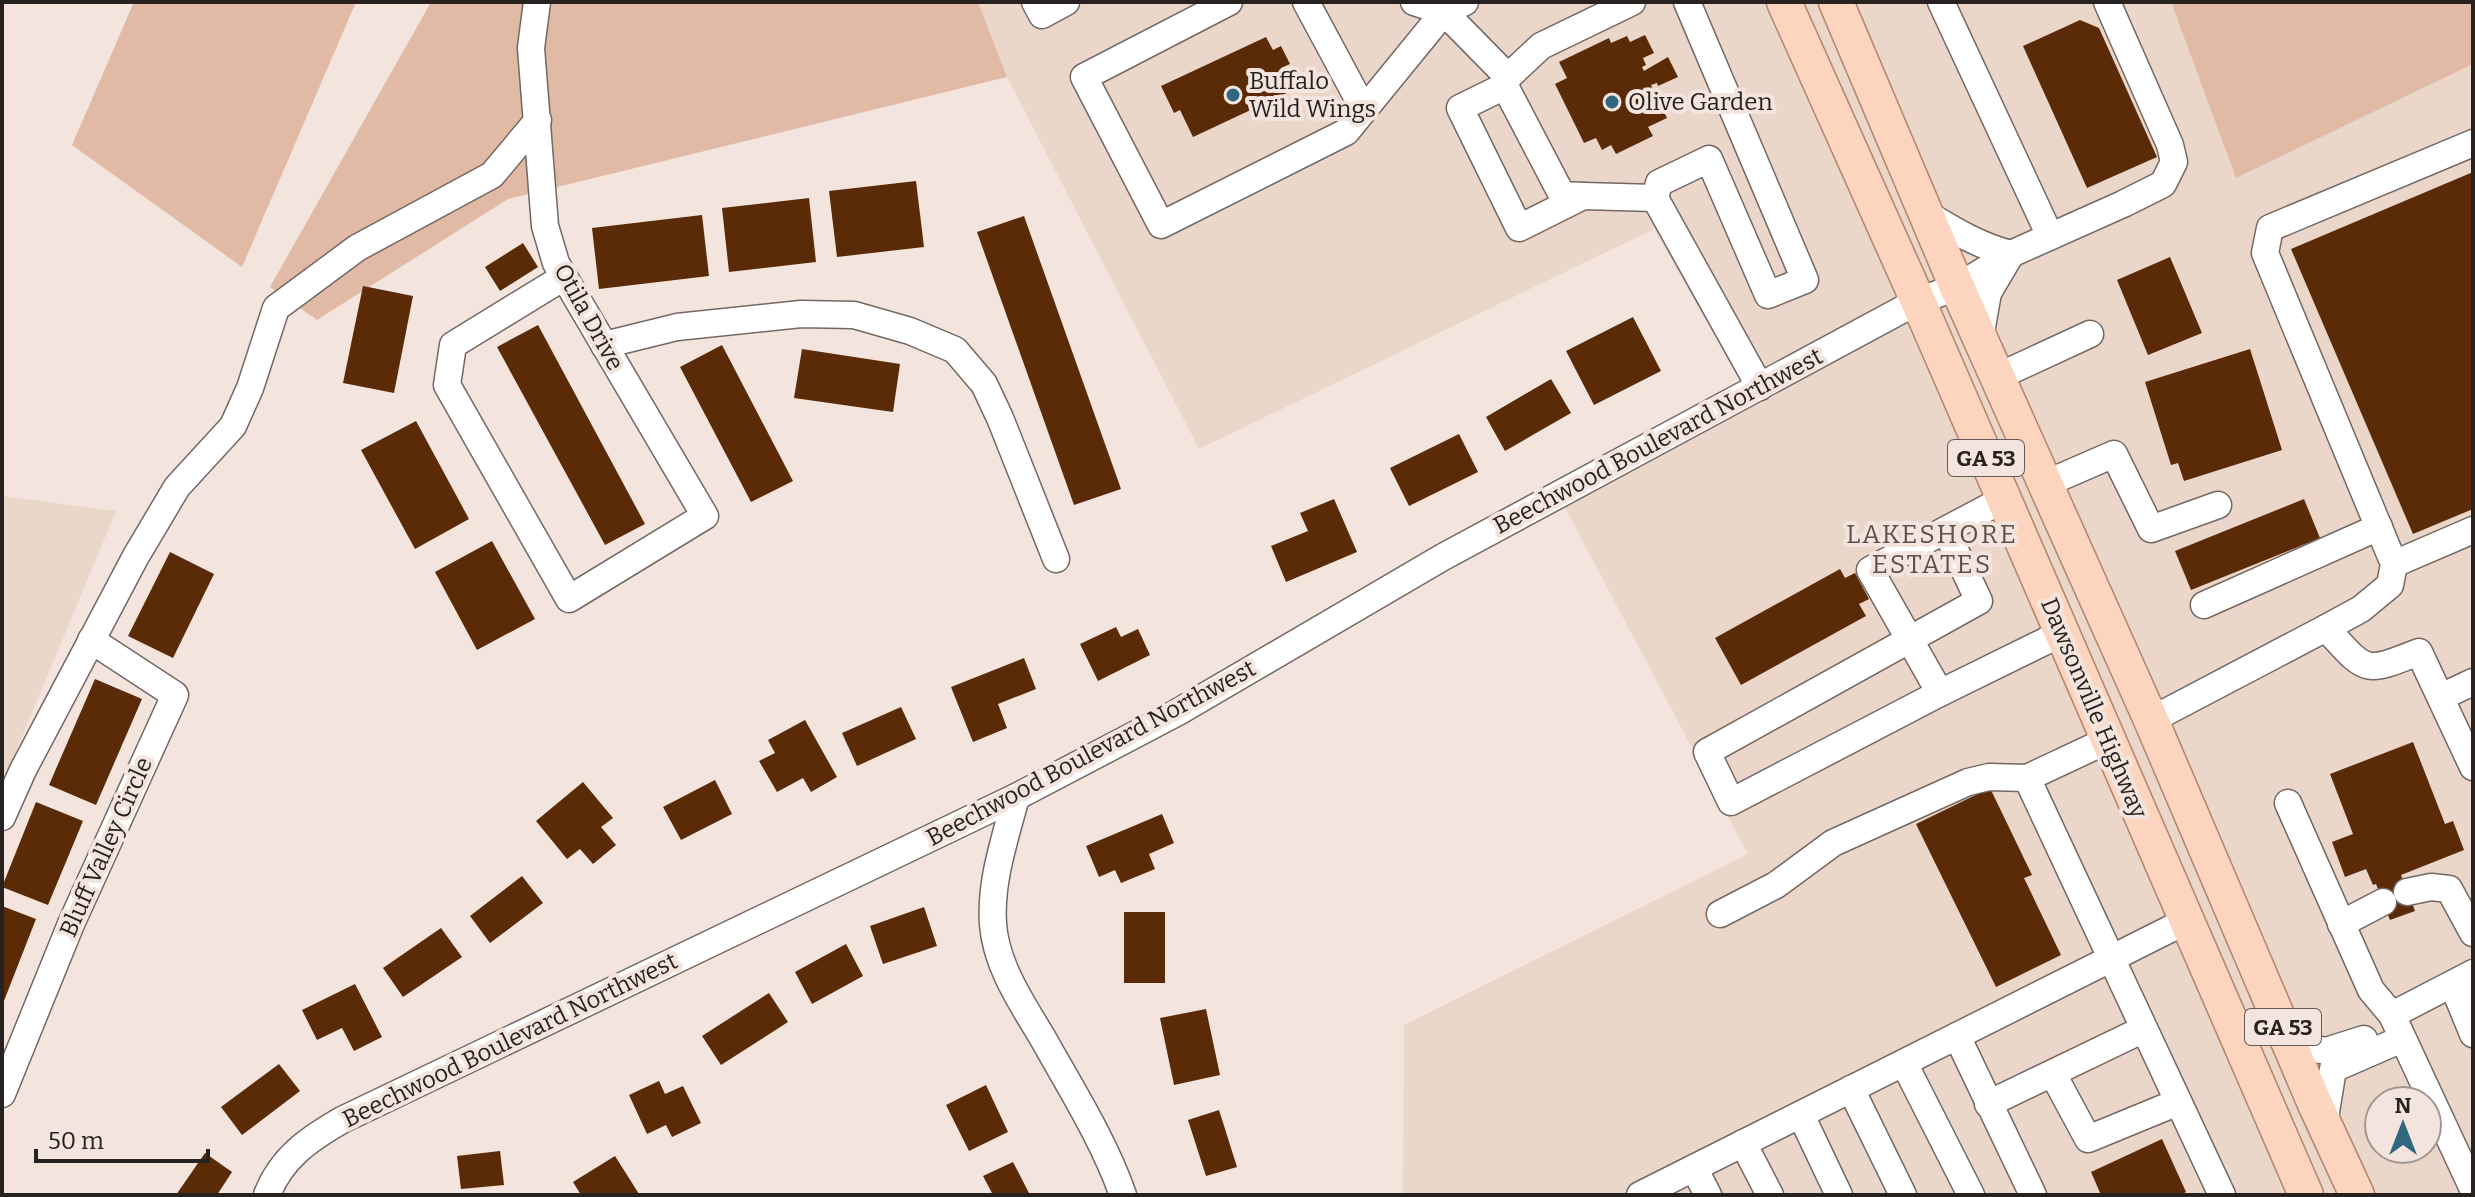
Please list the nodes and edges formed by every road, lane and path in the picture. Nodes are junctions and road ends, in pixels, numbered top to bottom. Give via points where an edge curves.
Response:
1 (537, 2) edge
2 (1035, 2) edge
3 (1066, 2) edge
4 (1229, 2) edge
5 (1306, 2) edge
6 (1414, 2) edge
7 (1632, 2) edge
8 (1687, 2) edge
9 (1784, 2) edge
10 (1836, 2) edge
11 (1941, 2) edge
12 (2107, 2) edge
13 (1450, 5) edge
14 (1507, 82) junction
15 (1364, 110) junction
16 (538, 120) junction
17 (1747, 143) junction
18 (2473, 143) edge
19 (1709, 159) junction
20 (1583, 196) junction
21 (1655, 198) junction
22 (1925, 213) junction
23 (2050, 236) junction
24 (2011, 254) junction
25 (564, 277) junction
26 (1957, 287) junction
27 (1918, 301) junction
28 (2090, 334) dead end
29 (1980, 338) junction
30 (604, 345) junction
31 (1997, 377) junction
32 (1760, 387) junction
33 (2045, 484) junction
34 (2004, 499) junction
35 (2218, 505) dead end
36 (2379, 527) junction
37 (2473, 530) edge
38 (1946, 531) junction
39 (1056, 559) dead end
40 (2394, 564) junction
41 (2204, 605) dead end
42 (2326, 628) junction
43 (2062, 633) junction
44 (1909, 639) junction
45 (91, 640) junction
46 (2473, 682) edge
47 (1940, 693) junction
48 (2441, 697) junction
49 (2151, 720) junction
50 (2108, 740) junction
51 (2473, 767) edge
52 (2027, 778) junction
53 (1016, 797) junction
54 (2288, 803) dead end
55 (2, 817) edge
56 (2407, 892) dead end
57 (2383, 902) dead end
58 (1720, 914) dead end
59 (2186, 921) junction
60 (2341, 924) junction
61 (2473, 933) edge
62 (2111, 960) junction
63 (2473, 973) edge
64 (2473, 988) edge
65 (2397, 1027) junction
66 (2144, 1029) junction
67 (2473, 1034) edge
68 (1957, 1036) junction
69 (2290, 1044) junction
70 (1904, 1063) junction
71 (2053, 1074) junction
72 (1851, 1089) junction
73 (2, 1094) edge
74 (2178, 1102) junction
75 (1988, 1104) junction
76 (1801, 1115) junction
77 (2324, 1124) junction
78 (1743, 1143) junction
79 (1694, 1168) junction
80 (2473, 1189) edge
81 (267, 1195) edge
82 (1123, 1195) edge
83 (1641, 1195) edge
84 (1708, 1195) edge
85 (1770, 1195) edge
86 (1839, 1195) edge
87 (1903, 1195) edge
88 (1971, 1195) edge
89 (2033, 1195) edge
90 (2222, 1195) edge
91 (2306, 1195) edge
92 (2357, 1195) edge

1 - 16 street, Otila Drive via 531,48
2 - 3 street via 1042,15
4 - 15 street via 1084,77 1161,225 1346,132
5 - 15 street
6 - 13 street
7 - 14 street via 1541,46
8 - 17 street
9 - 27 main road, Dawsonville Highway / GA 53
10 - 22 main road, Dawsonville Highway / GA 53
11 - 23 street
12 - 23 street, Beechwood Boulevard Northwest via 2174,162 2163,184
13 - 14 street
13 - 15 street
14 - 20 street via 1562,195
14 - 20 street via 1460,108 1519,228
16 - 25 street, Otila Drive via 545,226
16 - 45 street via 492,175 357,248 276,308 233,426 177,487
17 - 19 street
17 - 19 street via 1805,280 1768,295
18 - 36 street via 2270,228 2265,253
19 - 21 street via 1659,183
20 - 21 street
21 - 32 street
22 - 24 street via 1989,249
22 - 26 main road, Dawsonville Highway / GA 53
23 - 24 street, Beechwood Boulevard Northwest
24 - 26 street, Beechwood Boulevard Northwest
24 - 29 street via 1988,293
25 - 30 street, Otila Drive
25 - 30 street, Otila Drive via 453,345 447,385 569,599 705,516
26 - 27 street, Beechwood Boulevard Northwest
26 - 29 main road, Dawsonville Highway / GA 53
27 - 32 street, Beechwood Boulevard Northwest
27 - 34 main road, Dawsonville Highway / GA 53
28 - 31 street
29 - 31 main road, Dawsonville Highway / GA 53
30 - 39 street via 677,327 801,314 854,315 955,350 984,384
31 - 33 main road, Dawsonville Highway / GA 53
32 - 53 street, Beechwood Boulevard Northwest via 1443,557 1178,712
33 - 35 street via 2114,454 2151,529
33 - 49 main road, Dawsonville Highway / GA 53
34 - 38 street
34 - 43 main road, Dawsonville Highway / GA 53
36 - 40 street
36 - 41 street
37 - 40 street
38 - 44 street via 1979,601
38 - 44 street via 1870,570
40 - 42 street via 2390,585
42 - 48 street via 2363,665 2378,668 2419,652
42 - 49 street
43 - 47 street
43 - 50 main road, Dawsonville Highway / GA 53
44 - 47 street
44 - 47 street via 1707,752 1731,802
45 - 55 street
45 - 73 street, Bluff Valley Circle via 175,695 71,924
46 - 48 street
48 - 51 street
49 - 50 main road
49 - 69 main road, Dawsonville Highway / GA 53
50 - 52 street
50 - 59 main road, Dawsonville Highway / GA 53
52 - 58 street via 1968,782 1833,843 1776,885
52 - 62 street
53 - 81 street, Beechwood Boulevard Northwest via 342,1120 311,1137 286,1160
53 - 82 street via 995,882 998,950 1015,991 1111,1160
54 - 60 street
56 - 61 street via 2449,889
57 - 60 street
59 - 62 street
59 - 91 main road, Dawsonville Highway / GA 53
60 - 65 street via 2371,990
62 - 66 street
62 - 68 street
63 - 65 street
64 - 67 street via 2457,995
65 - 69 street via 2326,1051
65 - 77 street via 2333,1069
65 - 80 street
66 - 71 street
66 - 74 street
68 - 70 street
68 - 75 street
69 - 77 main road, Dawsonville Highway / GA 53
70 - 72 street
70 - 88 street
71 - 74 street via 2088,1139
71 - 75 street
72 - 76 street
72 - 87 street
74 - 90 street
75 - 89 street
76 - 78 street
76 - 86 street
77 - 92 main road, Dawsonville Highway / GA 53
78 - 79 street
78 - 85 street
79 - 83 street
79 - 84 street

